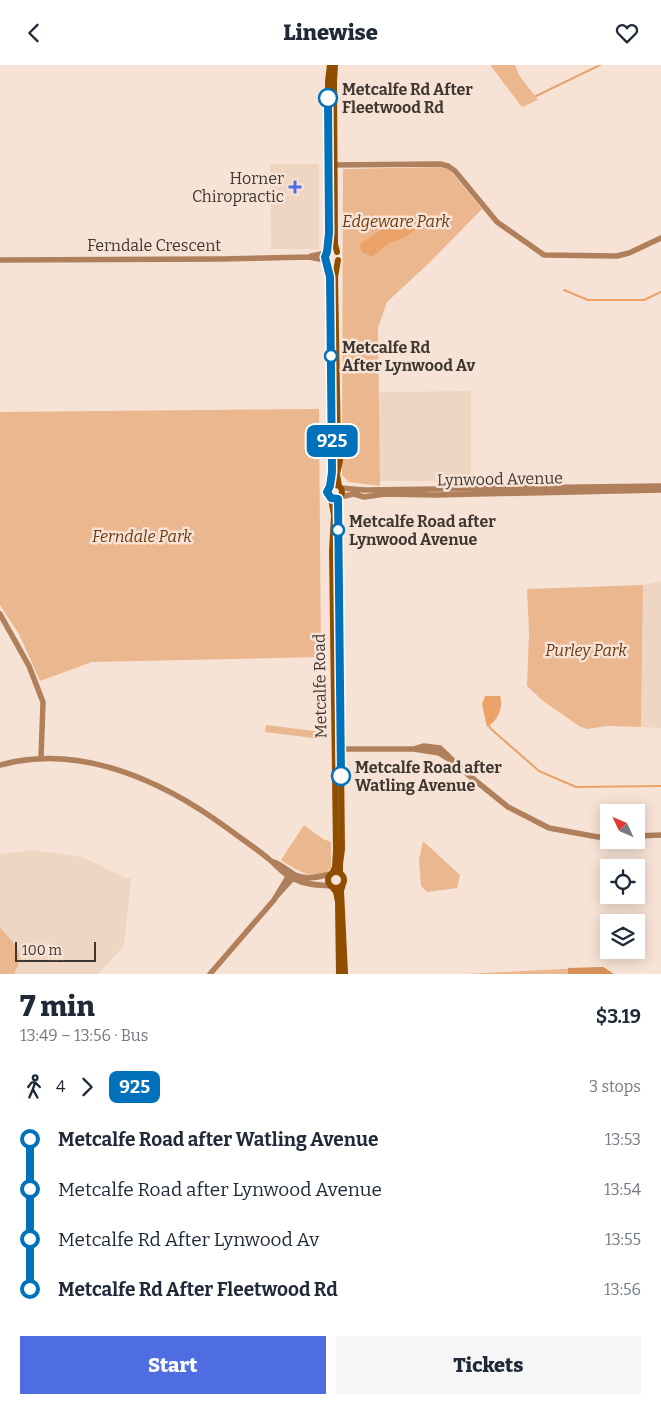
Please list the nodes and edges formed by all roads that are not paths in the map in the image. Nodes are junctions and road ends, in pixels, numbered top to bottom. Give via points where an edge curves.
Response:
1 (330, 65) edge
2 (336, 65) edge
3 (331, 165) junction
4 (661, 239) edge
5 (336, 252) junction
6 (326, 257) junction
7 (0, 260) edge
8 (338, 260) junction
9 (333, 317) junction
10 (330, 486) junction
11 (661, 486) edge
12 (340, 487) junction
13 (661, 490) edge
14 (331, 498) junction
15 (339, 498) junction
16 (0, 614) edge
17 (338, 749) junction
18 (41, 758) junction
19 (0, 765) edge
20 (661, 835) edge
21 (645, 836) edge
22 (600, 837) edge
23 (340, 873) junction
24 (331, 874) junction
25 (292, 875) junction
26 (343, 884) junction
27 (332, 886) junction
28 (210, 974) edge
29 (339, 974) edge
30 (345, 974) edge

1 - 3 main road, Metcalfe Road
2 - 3 main road, Metcalfe Road
3 - 4 street via 448,166 497,222 544,255 617,256
3 - 5 main road, Metcalfe Road
3 - 6 main road, Metcalfe Road
5 - 6 main road via 332,250
5 - 8 main road, Metcalfe Road
6 - 7 street, Ferndale Crescent
6 - 8 main road via 334,263
6 - 9 main road, Metcalfe Road
8 - 9 main road, Metcalfe Road
9 - 10 main road, Metcalfe Road
9 - 12 main road, Metcalfe Road
10 - 12 main road
10 - 14 main road, Metcalfe Road via 327,492
11 - 12 street, Lynwood Avenue via 364,490
12 - 15 main road, Metcalfe Road
13 - 15 street, Lynwood Avenue via 385,494 364,497 354,494
14 - 15 main road
14 - 17 main road, Metcalfe Road via 334,515 332,561
15 - 17 main road, Metcalfe Road
16 - 18 street via 29,666 43,702
17 - 22 street via 414,749 438,753 456,763 508,807 549,828
17 - 23 main road, Metcalfe Road
17 - 24 main road, Metcalfe Road via 336,850
18 - 19 street
18 - 25 street via 84,762 146,779 196,807
20 - 21 street
23 - 24 main road
23 - 26 main road, Metcalfe Road via 344,878
24 - 25 street via 310,878
24 - 27 main road, Metcalfe Road via 328,880
25 - 27 street via 309,884
25 - 28 street via 281,894
26 - 27 main road
26 - 30 main road, Metcalfe Road
27 - 29 main road, Metcalfe Road via 338,903

